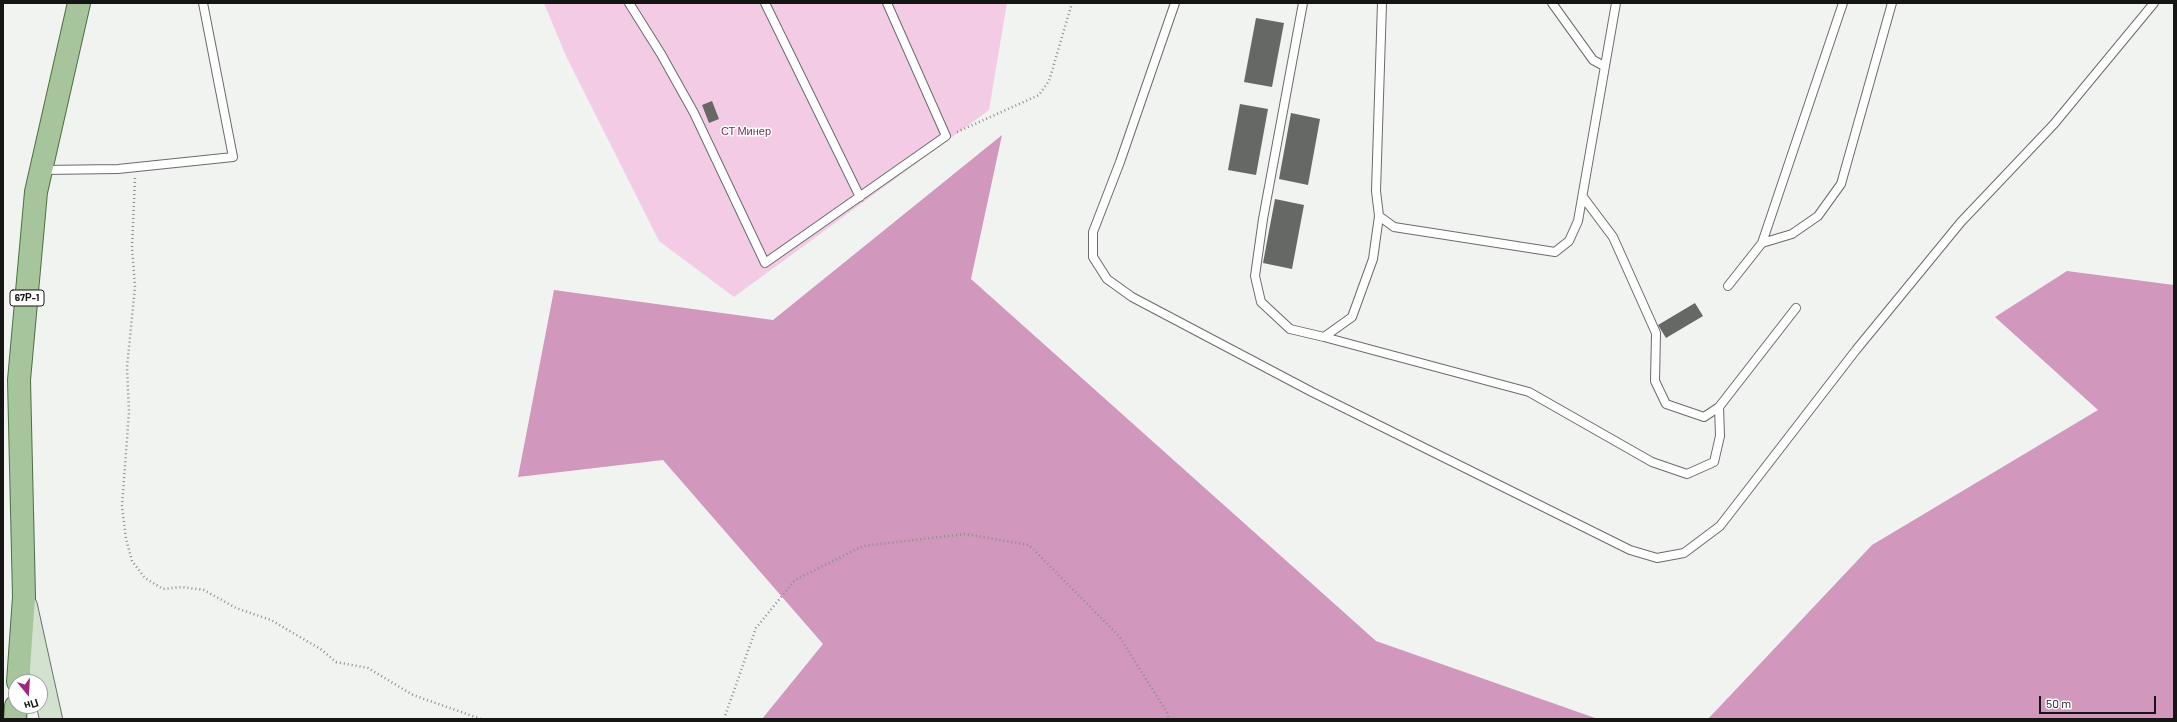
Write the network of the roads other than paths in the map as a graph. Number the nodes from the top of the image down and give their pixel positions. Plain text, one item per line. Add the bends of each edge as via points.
1 (79, 3) edge
2 (203, 3) edge
3 (629, 3) edge
4 (765, 3) edge
5 (887, 3) edge
6 (1175, 3) edge
7 (1303, 3) edge
8 (1382, 3) edge
9 (1552, 3) edge
10 (1616, 3) edge
11 (1843, 3) edge
12 (1892, 3) edge
13 (2154, 3) edge
14 (1604, 66) junction
15 (41, 170) junction
16 (860, 197) junction
17 (1583, 197) junction
18 (1379, 216) junction
19 (1762, 243) junction
20 (1728, 286) dead end
21 (1796, 308) dead end
22 (1324, 336) junction
23 (1719, 407) junction
24 (24, 597) junction
25 (19, 674) edge
26 (51, 719) edge

1 - 15 main road, 67Р-1
2 - 15 lane via 233,157 136,168
3 - 16 lane via 694,113 765,263
4 - 16 lane
5 - 16 lane via 946,136
6 - 13 lane via 1093,232 1093,257 1107,279 1132,297 1312,392 1630,550 1657,558 1684,553 1720,526 1856,350 1960,222 2054,124
7 - 22 lane via 1255,276 1262,302 1290,329
8 - 18 lane via 1376,191
9 - 14 lane via 1594,60
10 - 14 lane
11 - 19 lane
12 - 19 lane via 1841,184 1818,216 1792,234
14 - 17 lane
15 - 24 main road, 67Р-1 via 36,192 19,380
17 - 18 lane via 1578,221 1569,241 1555,252 1394,227
17 - 23 lane via 1613,237 1656,333 1656,381 1666,404 1704,416
18 - 22 lane via 1372,259 1352,317
19 - 20 lane
21 - 23 lane
22 - 23 lane via 1529,392 1652,462 1687,474 1714,462 1720,436
24 - 25 main road, 67Р-1
24 - 26 street

